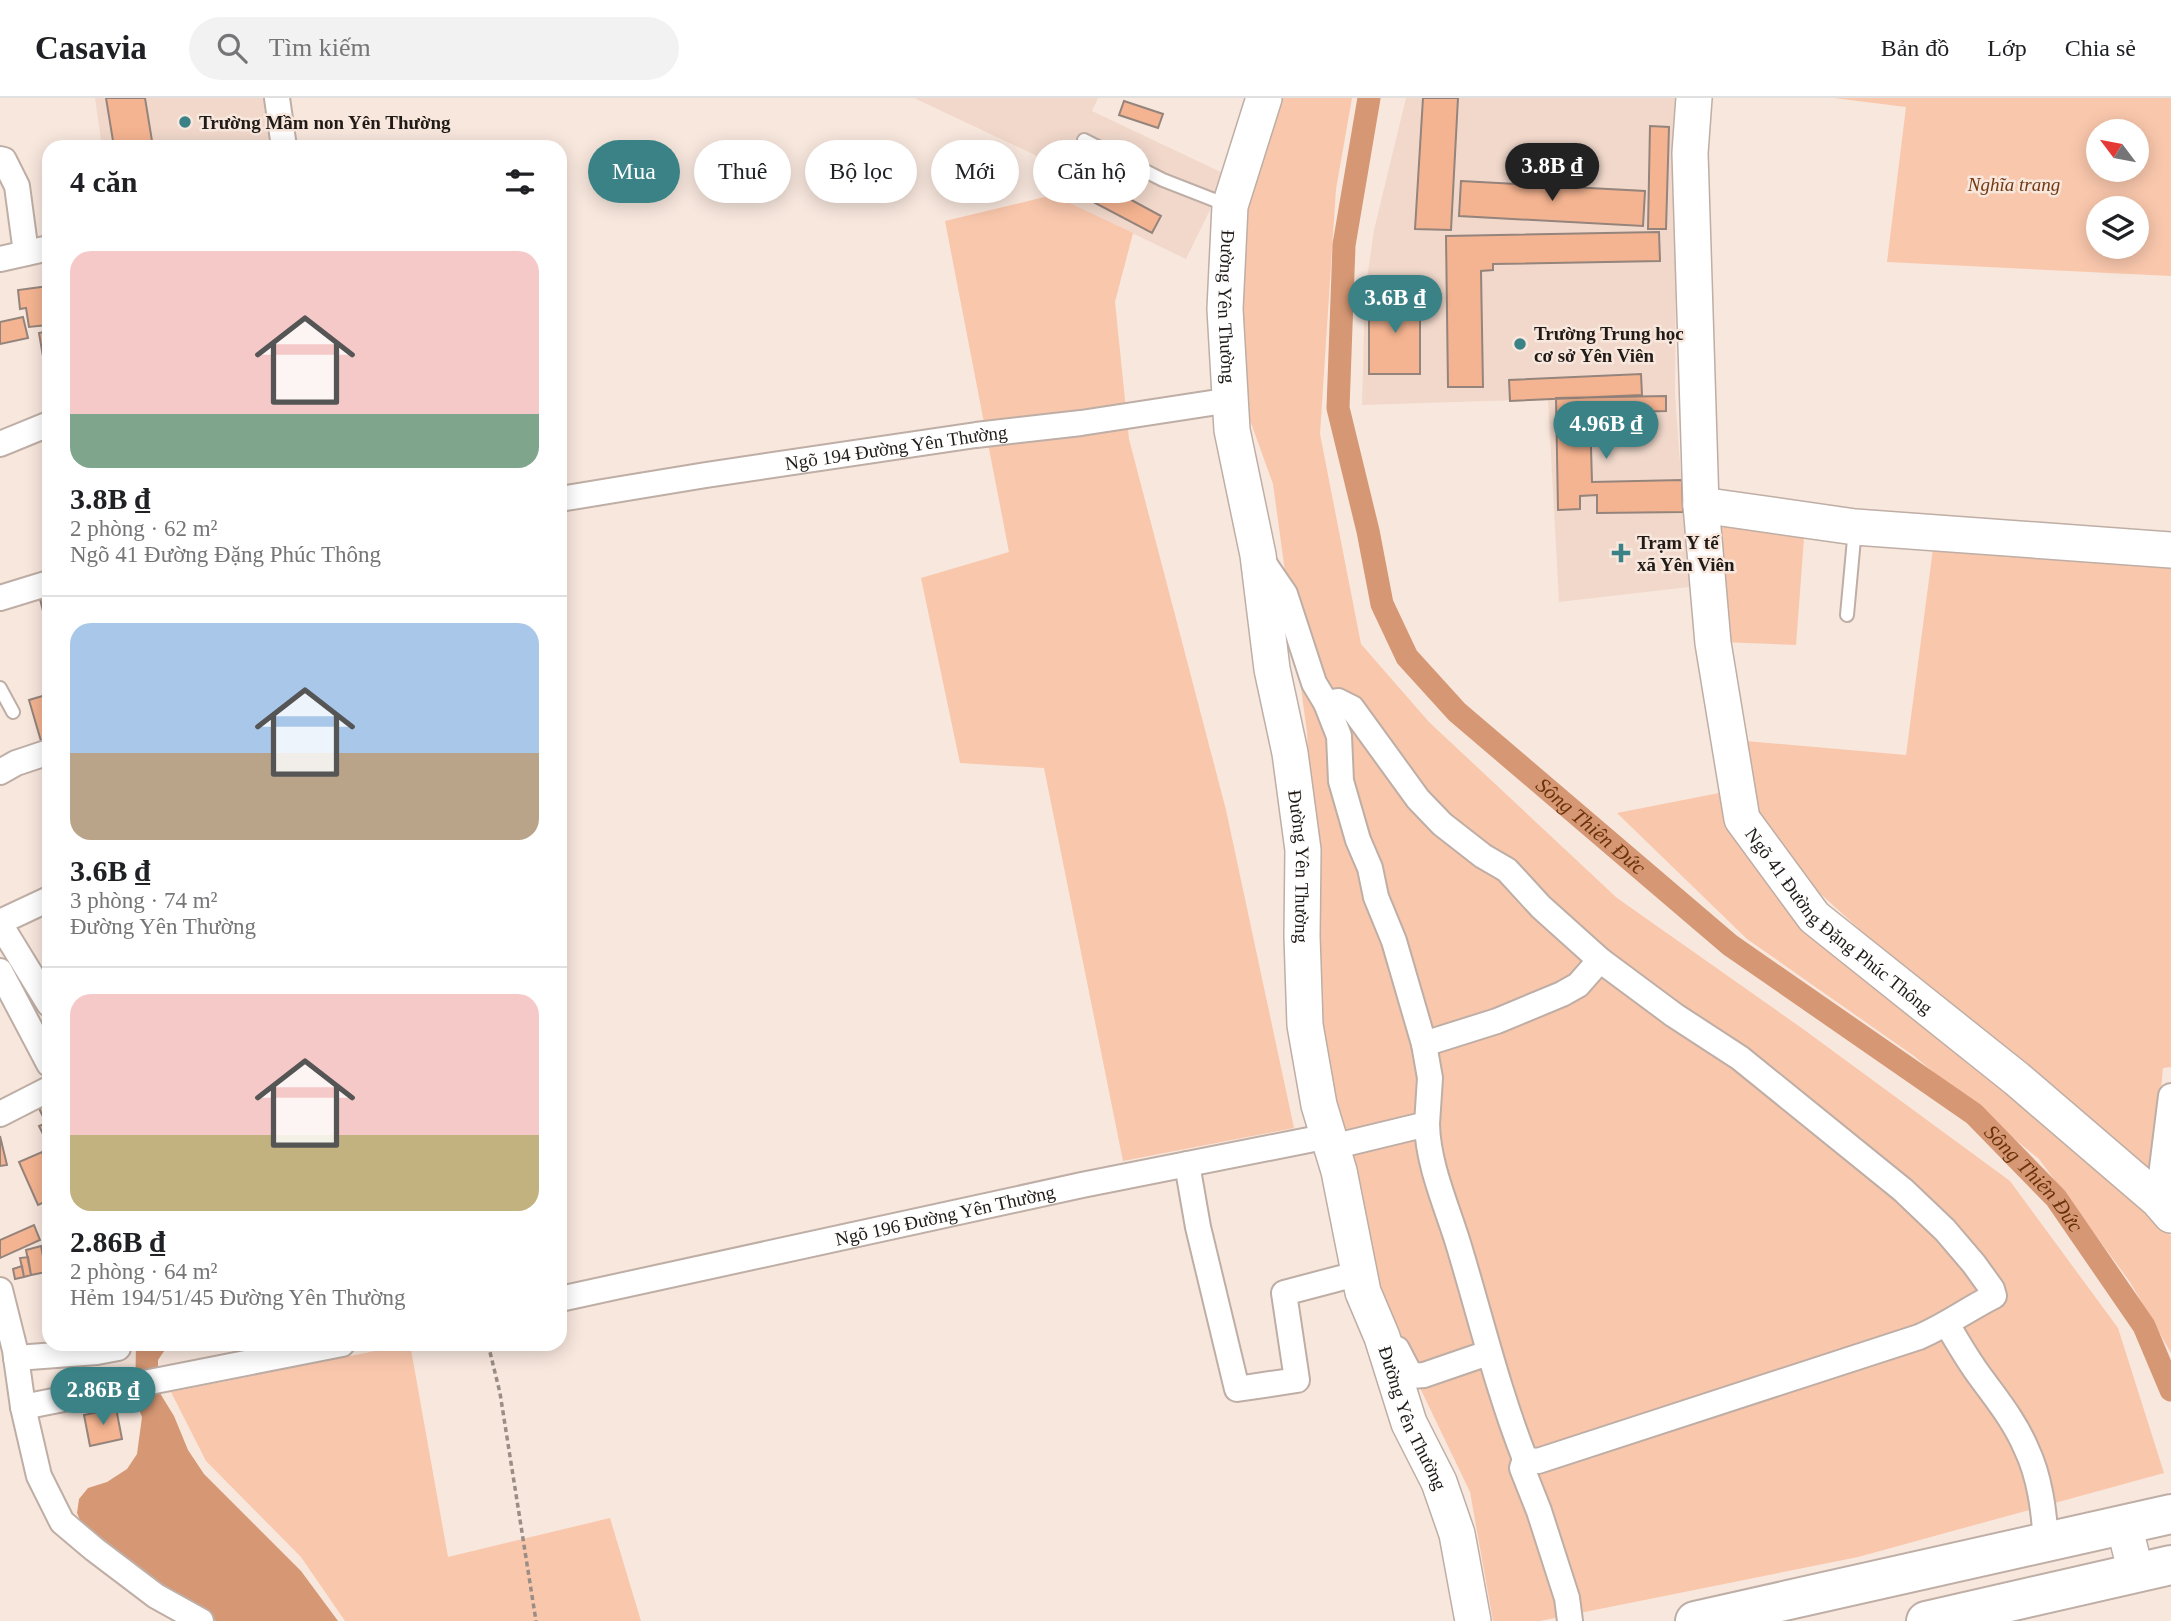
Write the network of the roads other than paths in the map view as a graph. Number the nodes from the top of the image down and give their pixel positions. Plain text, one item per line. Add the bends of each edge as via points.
1 (277, 98) edge
2 (1264, 98) edge
3 (1694, 98) edge
4 (284, 140) edge
5 (0, 159) edge
6 (1150, 173) edge
7 (1230, 206) junction
8 (38, 251) edge
9 (0, 260) edge
10 (1231, 400) junction
11 (42, 427) edge
12 (0, 444) edge
13 (567, 498) edge
14 (1700, 505) junction
15 (1855, 527) junction
16 (2171, 550) edge
17 (1258, 555) junction
18 (42, 585) edge
19 (0, 598) edge
20 (1847, 615) dead end
21 (0, 688) edge
22 (1326, 703) junction
23 (12, 712) dead end
24 (42, 754) edge
25 (0, 772) edge
26 (42, 902) edge
27 (0, 923) edge
28 (8, 960) edge
29 (1600, 960) junction
30 (42, 996) edge
31 (1424, 1044) junction
32 (42, 1046) edge
33 (42, 1092) edge
34 (2171, 1096) edge
35 (0, 1114) edge
36 (1427, 1124) junction
37 (1330, 1141) junction
38 (1187, 1164) junction
39 (2165, 1208) edge
40 (1360, 1273) junction
41 (0, 1290) edge
42 (567, 1297) edge
43 (1374, 1319) junction
44 (1947, 1324) junction
45 (102, 1351) edge
46 (306, 1351) edge
47 (1488, 1353) junction
48 (16, 1358) junction
49 (15, 1398) edge
50 (1525, 1459) junction
51 (2171, 1514) edge
52 (2124, 1525) junction
53 (2046, 1543) junction
54 (2153, 1569) edge
55 (201, 1621) edge
56 (1473, 1621) edge
57 (1570, 1621) edge
58 (1695, 1621) edge
59 (1926, 1621) edge

1 - 4 street
2 - 7 street, Đường Yên Thường
3 - 14 street, Ngõ 41 Đường Đặng Phúc Thông via 1690,153
5 - 8 street via 17,186
6 - 7 lane
7 - 10 street, Đường Yên Thường via 1225,309
8 - 9 street
10 - 13 street, Ngõ 194 Đường Yên Thường
10 - 17 street, Đường Yên Thường via 1232,430
11 - 12 street
14 - 15 street
14 - 39 street, Ngõ 41 Đường Đặng Phúc Thông via 1713,643 1742,819 1814,917 2017,1079
15 - 16 street
15 - 20 lane
17 - 22 street via 1284,594 1314,683
17 - 37 street, Đường Yên Thường via 1303,850 1305,1026
18 - 19 street
21 - 23 lane
22 - 29 street via 1338,701 1352,708 1418,799 1442,824 1507,870
22 - 31 street via 1339,736 1342,781 1358,839
24 - 25 street
26 - 27 street
27 - 28 street
28 - 30 street
28 - 32 street
29 - 31 street via 1578,985 1562,994
29 - 44 street via 1787,1094 1903,1189 1945,1230 1994,1296
31 - 36 street via 1430,1078
33 - 35 street
34 - 39 street
36 - 37 street, Ngõ 196 Đường Yên Thường
36 - 47 street via 1427,1146
37 - 38 street, Ngõ 196 Đường Yên Thường
37 - 40 street, Đường Yên Thường
38 - 40 street via 1237,1389 1297,1380 1284,1293
38 - 42 street, Ngõ 196 Đường Yên Thường
40 - 43 street, Đường Yên Thường
41 - 48 street
43 - 47 street via 1384,1325 1411,1376
43 - 56 street, Đường Yên Thường via 1409,1423 1457,1534
44 - 50 street via 1758,1391 1538,1461
44 - 53 street via 2026,1447 2044,1513
45 - 48 street
46 - 49 street via 126,1387
47 - 50 street
48 - 49 street
49 - 55 street via 39,1476 62,1522 156,1596
50 - 57 street via 1522,1468 1563,1586
51 - 52 main road
52 - 53 main road
52 - 54 street
53 - 58 main road
54 - 59 main road

